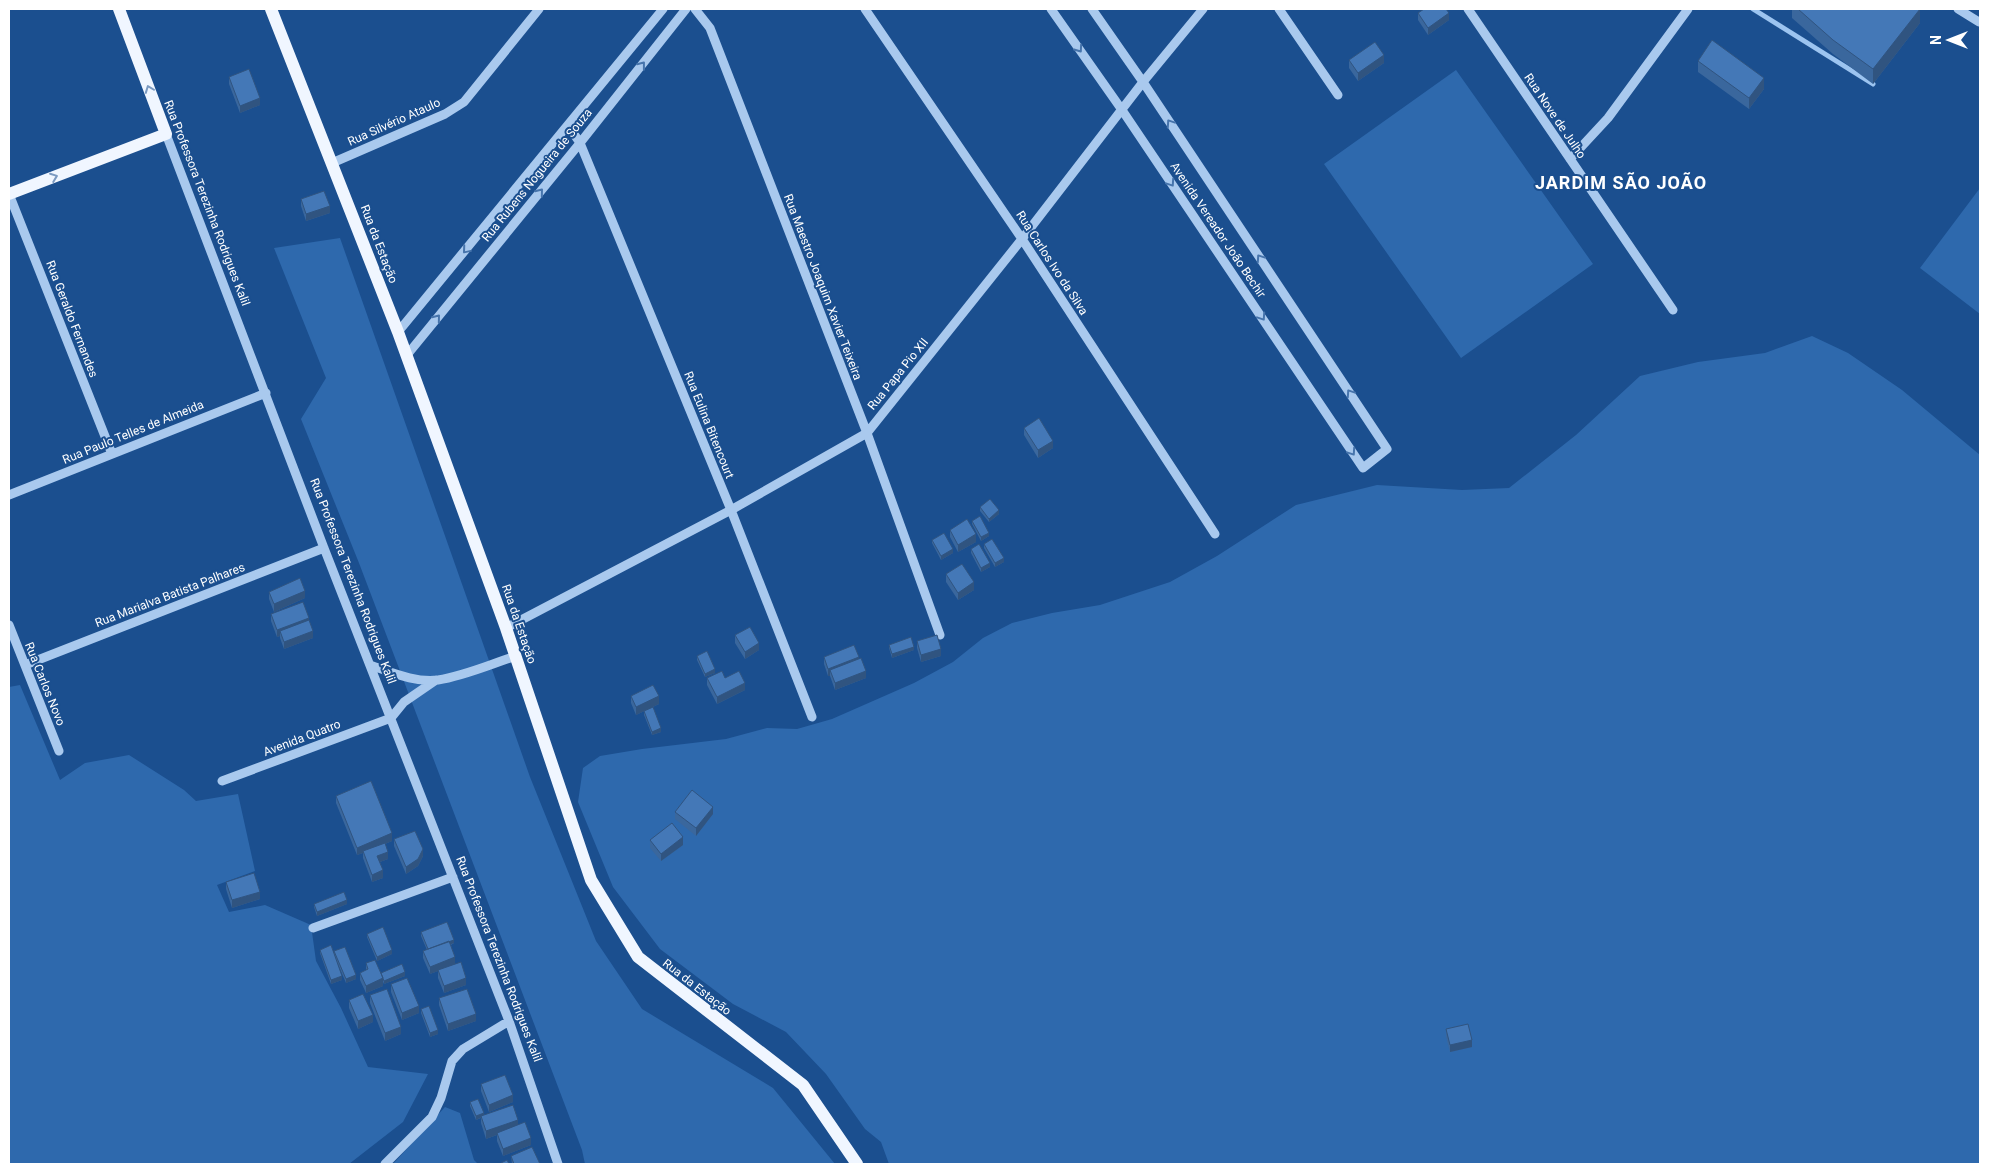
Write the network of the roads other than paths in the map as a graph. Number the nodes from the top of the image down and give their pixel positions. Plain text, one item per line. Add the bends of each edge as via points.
1 (119, 9) edge
2 (539, 9) edge
3 (663, 9) edge
4 (686, 9) edge
5 (695, 9) edge
6 (865, 9) edge
7 (1051, 9) edge
8 (1092, 9) edge
9 (1203, 9) edge
10 (1279, 9) edge
11 (1468, 9) edge
12 (1688, 9) edge
13 (1958, 9) edge
14 (271, 10) edge
15 (1979, 22) edge
16 (1143, 82) junction
17 (1338, 95) dead end
18 (1122, 110) junction
19 (568, 126) junction
20 (166, 134) junction
21 (580, 143) junction
22 (1570, 159) junction
23 (332, 163) junction
24 (9, 194) edge
25 (1022, 240) junction
26 (1673, 310) dead end
27 (398, 332) junction
28 (407, 356) junction
29 (266, 393) junction
30 (867, 433) junction
31 (112, 454) junction
32 (9, 495) edge
33 (730, 510) junction
34 (1215, 534) dead end
35 (324, 548) junction
36 (9, 626) edge
37 (506, 628) junction
38 (940, 635) dead end
39 (516, 656) junction
40 (24, 665) junction
41 (370, 665) junction
42 (436, 680) junction
43 (812, 716) dead end
44 (391, 718) junction
45 (59, 751) dead end
46 (222, 781) dead end
47 (454, 877) junction
48 (314, 928) dead end
49 (509, 1021) junction
50 (385, 1164) edge
51 (558, 1164) edge
52 (857, 1164) edge

20 -> 1 main road, Rua Professora Terezinha Rodrigues Kalil
2 - 23 street, Rua Silvério Ataulo via 464,102 445,114
3 - 19 street, Rua Rubens Nogueira de Souza
21 -> 4 street, Rua Rubens Nogueira de Souza
5 - 30 street, Rua Maestro Joaquim Xavier Teixeira via 710,28
6 - 25 street, Rua Carlos Ivo da Silva
7 -> 18 street, Avenida Vereador João Bechir
8 - 16 street, Avenida Vereador João Bechir
9 - 16 street, Rua Papa Pio XII
10 - 17 street
11 - 22 street, Rua Nove de Julho
12 - 22 street via 1608,118
13 - 15 street
14 - 23 main road, Rua da Estação
16 - 18 street, Rua Papa Pio XII
18 -> 16 street, Avenida Vereador João Bechir via 1363,468 1387,448
18 - 25 street, Rua Papa Pio XII
19 - 21 street, Rua Eulina Bitencourt
19 -> 27 street, Rua Rubens Nogueira de Souza
24 -> 20 main road
20 - 29 street, Rua Professora Terezinha Rodrigues Kalil
28 -> 21 street, Rua Rubens Nogueira de Souza
21 - 33 street, Rua Eulina Bitencourt
22 - 26 street, Rua Nove de Julho
23 - 27 main road, Rua da Estação
24 - 31 street, Rua Geraldo Fernandes
25 - 30 street, Rua Papa Pio XII
25 - 34 street, Rua Carlos Ivo da Silva
27 - 28 main road, Rua da Estação
28 - 37 main road, Rua da Estação
29 - 31 street, Rua Paulo Telles de Almeida
29 - 35 street, Rua Professora Terezinha Rodrigues Kalil
30 - 33 street, Rua Papa Pio XII
30 - 38 street, Rua Maestro Joaquim Xavier Teixeira
31 - 32 street, Rua Paulo Telles de Almeida
33 - 37 street, Rua Papa Pio XII
33 - 43 street, Rua Eulina Bitencourt
35 - 40 street, Rua Marialva Batista Palhares
35 - 41 street, Rua Professora Terezinha Rodrigues Kalil
36 - 40 street, Rua Carlos Novo
37 - 39 main road, Rua da Estação
39 - 42 street
39 - 52 main road, Rua da Estação via 591,880 638,957 803,1085
40 - 45 street, Rua Carlos Novo
41 - 42 street via 402,676
41 - 44 street, Rua Professora Terezinha Rodrigues Kalil
42 - 44 street via 404,702
44 - 46 street, Avenida Quatro
44 - 47 street, Rua Professora Terezinha Rodrigues Kalil
47 - 48 street
47 - 49 street, Rua Professora Terezinha Rodrigues Kalil
49 - 50 street via 463,1049 452,1061 432,1117
49 - 51 street, Rua Professora Terezinha Rodrigues Kalil

